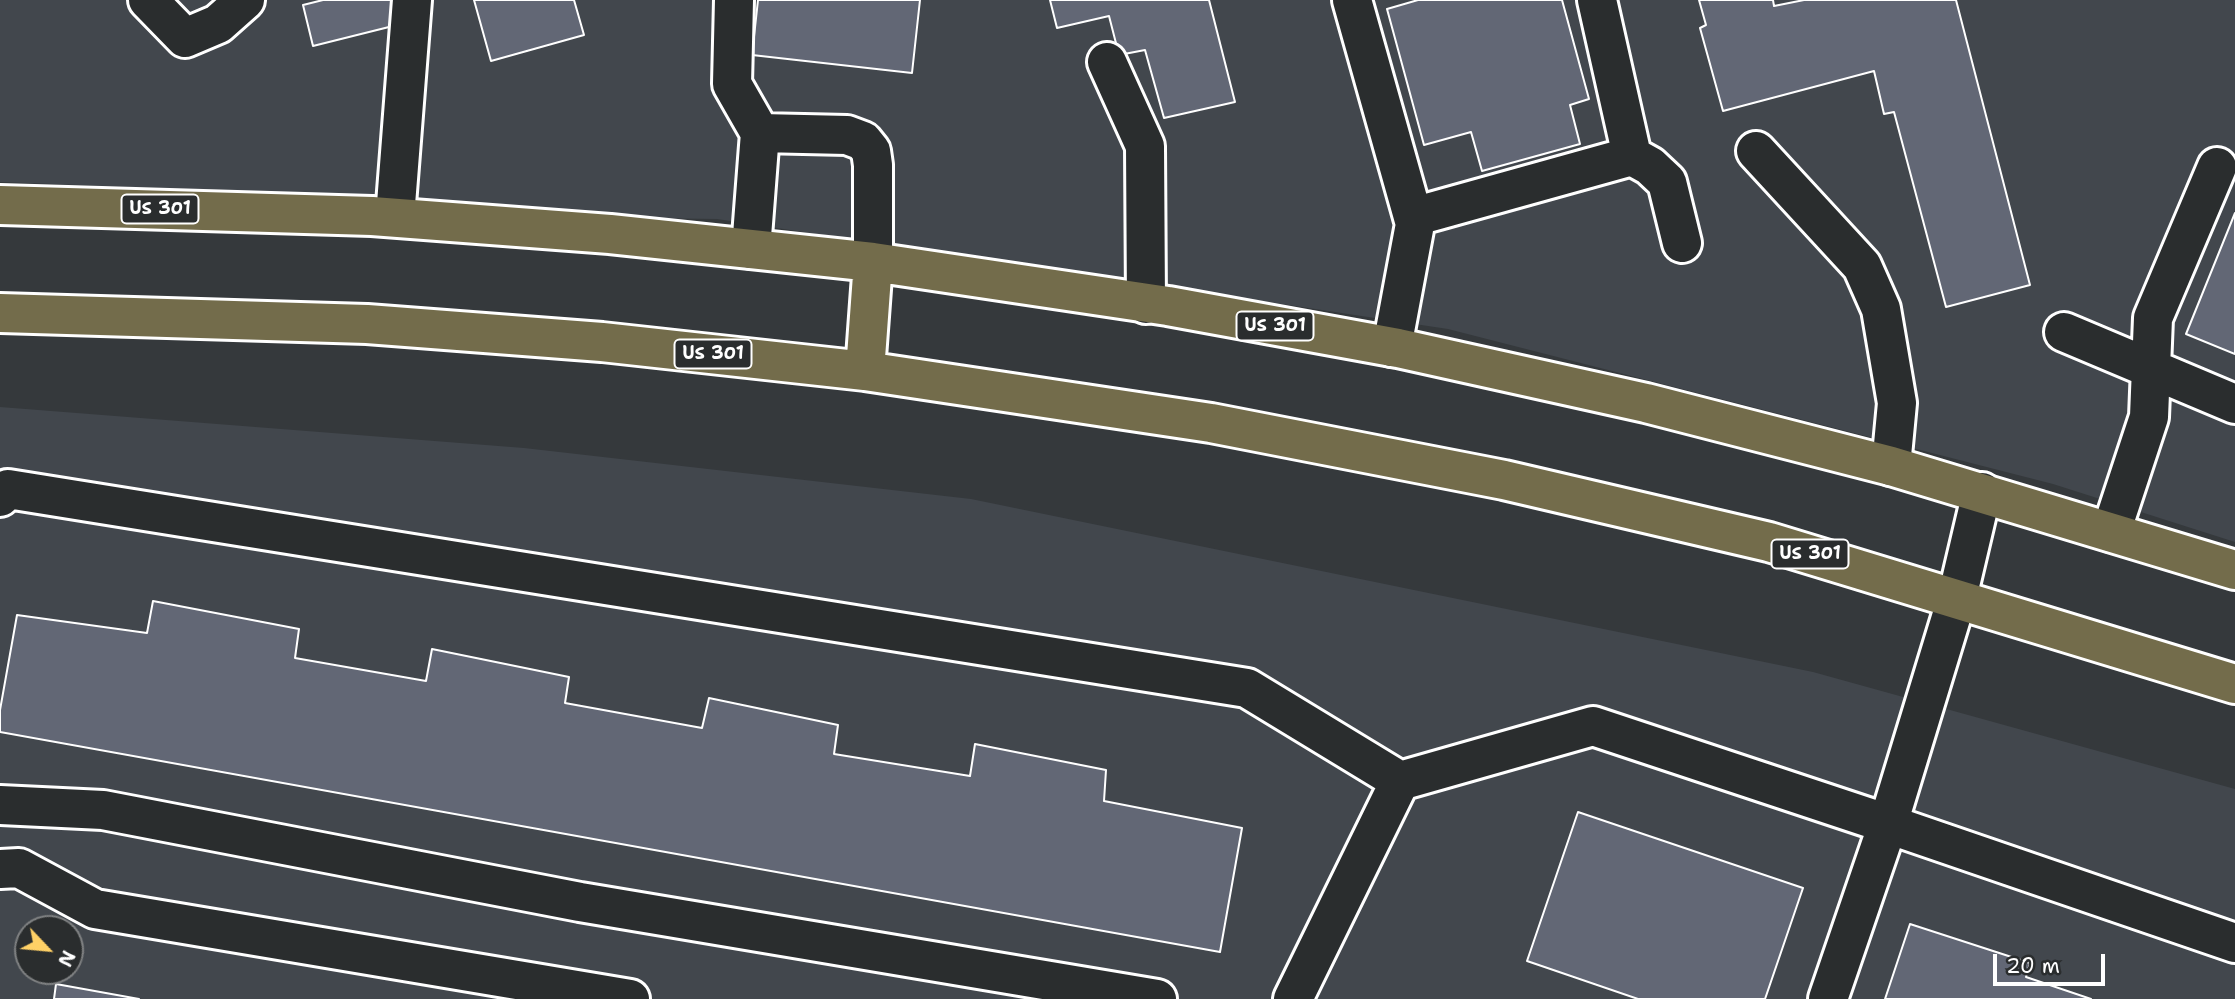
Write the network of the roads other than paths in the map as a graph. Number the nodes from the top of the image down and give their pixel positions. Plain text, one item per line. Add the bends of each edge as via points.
1 (148, 0) edge
2 (245, 0) edge
3 (412, 0) edge
4 (734, 0) edge
5 (1352, 0) edge
6 (1597, 0) edge
7 (1107, 62) dead end
8 (760, 133) junction
9 (1756, 151) dead end
10 (1632, 156) junction
11 (2217, 167) dead end
12 (0, 205) edge
13 (395, 217) junction
14 (1413, 217) junction
15 (1682, 243) dead end
16 (751, 249) junction
17 (873, 262) junction
18 (1146, 303) junction
19 (0, 313) edge
20 (2064, 332) dead end
21 (1392, 346) junction
22 (2151, 368) junction
23 (865, 371) junction
24 (2235, 404) edge
25 (1891, 466) junction
26 (1982, 492) junction
27 (0, 497) edge
28 (2111, 532) junction
29 (2235, 570) edge
30 (1957, 598) junction
31 (2235, 684) edge
32 (1400, 781) junction
33 (0, 805) edge
34 (1888, 824) junction
35 (0, 869) edge
36 (2235, 943) edge
37 (630, 999) edge
38 (1157, 999) edge
39 (1293, 999) edge
40 (1828, 999) edge

1 - 2 street via 185,38 218,24
3 - 13 street
4 - 8 street via 732,84
5 - 14 street
6 - 10 street
7 - 18 street via 1145,146
8 - 16 street
8 - 17 street via 847,135 863,141 873,165
9 - 25 street via 1862,266 1881,309 1897,403
10 - 14 street
10 - 15 street via 1667,182
11 - 22 street via 2153,318
12 - 13 main road, US 301
13 - 16 main road, US 301
14 - 21 street
16 - 17 main road, US 301
17 - 18 main road, US 301
17 - 23 main road
18 - 21 main road, US 301
19 - 23 main road, US 301 via 368,324 602,342
20 - 22 street
21 - 25 main road, US 301 via 1646,403
22 - 24 street
22 - 28 street via 2148,417
23 - 30 main road, US 301 via 1211,423 1504,480 1769,542
25 - 26 main road, US 301
26 - 28 main road, US 301
26 - 30 street
27 - 32 street via 8,489 1247,688
28 - 29 main road, US 301
30 - 31 main road, US 301
30 - 34 street
32 - 34 street via 1593,726
32 - 39 street
33 - 38 street via 103,810 579,902
34 - 36 street
34 - 40 street
35 - 37 street via 19,868 95,909

